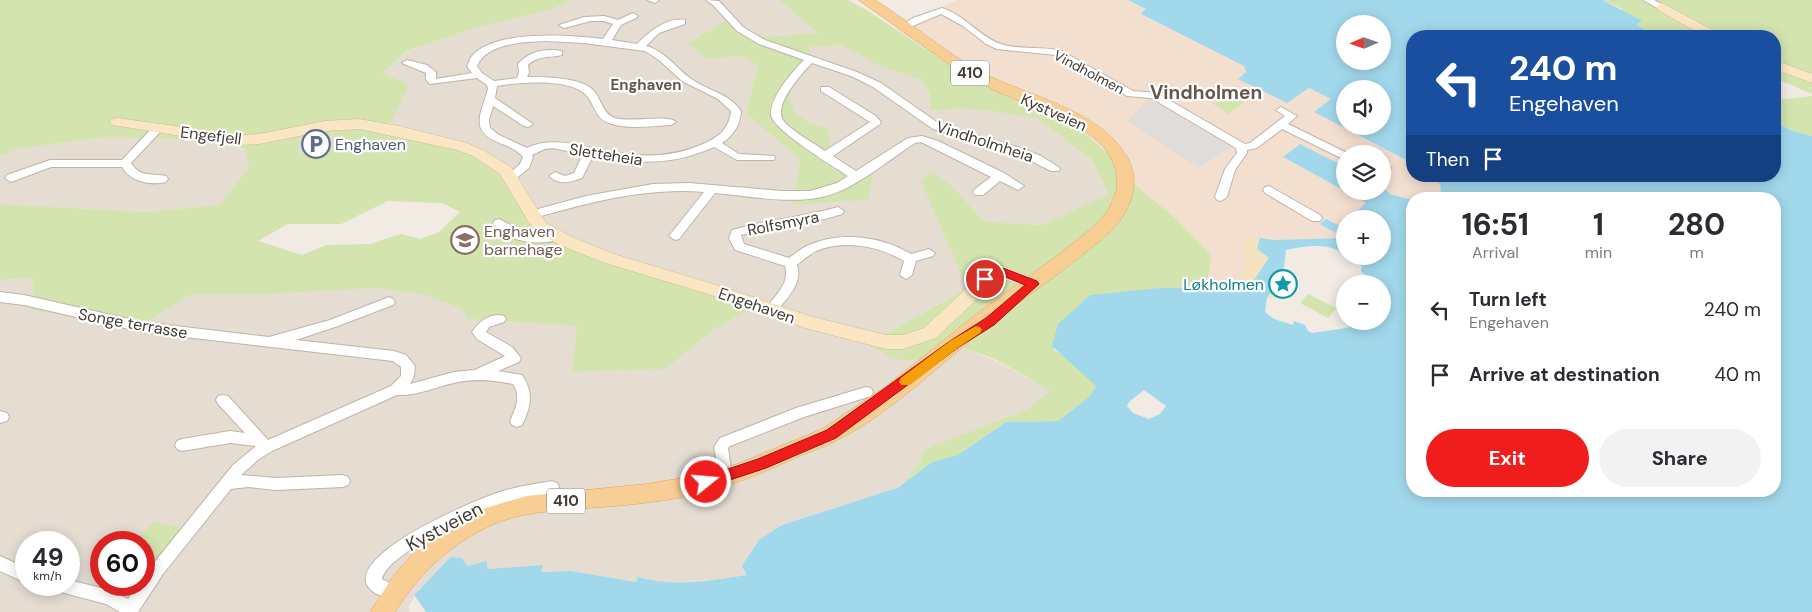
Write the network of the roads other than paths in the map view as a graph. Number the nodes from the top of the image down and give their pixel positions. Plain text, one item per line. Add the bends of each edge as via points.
1 (710, 0) edge
2 (866, 0) edge
3 (1647, 0) edge
4 (1662, 7) joint
5 (633, 16) dead end
6 (682, 22) dead end
7 (618, 23) junction
8 (564, 25) dead end
9 (905, 26) junction
10 (1702, 30) edge
11 (606, 42) junction
12 (639, 47) junction
13 (559, 52) dead end
14 (810, 59) junction
15 (407, 63) dead end
16 (1781, 66) edge
17 (479, 75) junction
18 (1812, 79) edge
19 (521, 80) junction
20 (492, 84) junction
21 (825, 89) dead end
22 (490, 99) junction
23 (1281, 110) dead end
24 (117, 122) dead end
25 (671, 122) dead end
26 (528, 124) dead end
27 (1282, 125) junction
28 (157, 129) junction
29 (714, 143) junction
30 (1242, 148) junction
31 (589, 152) junction
32 (1336, 152) edge
33 (526, 153) junction
34 (826, 155) junction
35 (770, 158) dead end
36 (125, 163) junction
37 (496, 164) joint
38 (1055, 168) dead end
39 (555, 176) dead end
40 (855, 176) junction
41 (1000, 176) junction
42 (11, 178) dead end
43 (510, 179) junction
44 (162, 180) dead end
45 (1018, 186) dead end
46 (712, 189) junction
47 (1268, 190) dead end
48 (979, 192) dead end
49 (1221, 197) dead end
50 (838, 211) dead end
51 (530, 215) junction
52 (1316, 218) dead end
53 (499, 223) dead end
54 (556, 236) junction
55 (675, 236) dead end
56 (929, 254) dead end
57 (910, 259) junction
58 (790, 263) junction
59 (906, 275) dead end
60 (1033, 284) junction
61 (0, 297) edge
62 (389, 302) dead end
63 (772, 309) junction
64 (500, 319) dead end
65 (267, 342) junction
66 (478, 374) junction
67 (396, 390) junction
68 (869, 399) junction
69 (223, 400) dead end
70 (517, 421) dead end
71 (264, 444) junction
72 (182, 445) dead end
73 (724, 477) junction
74 (343, 481) dead end
75 (227, 483) junction
76 (552, 487) dead end
77 (0, 563) edge
78 (15, 570) edge
79 (80, 590) edge
80 (393, 593) junction
81 (130, 611) edge
82 (382, 612) edge

1 - 14 street, Vindholmheia via 751,36
2 - 9 main road, Kystveien / 410
3 - 4 street
4 - 10 street
5 - 7 street
6 - 12 street via 656,31
7 - 8 street via 591,18
7 - 11 street
9 - 30 street, Vindholmen via 942,11 1000,47 1051,51 1131,94 1153,95
9 - 60 main road, Kystveien / 410 via 975,76 1086,124 1108,142 1120,158 1126,188 1118,211 1090,240
11 - 12 street, Sletteheia
11 - 17 street, Sletteheia via 551,37 504,45 476,57 472,66
12 - 29 street, Sletteheia via 656,54 686,80 733,107 736,120 732,129
13 - 19 street via 532,56 523,64
14 - 34 street via 790,83 775,115 785,128
14 - 38 street, Vindholmheia via 877,85 937,127 1017,150
15 - 17 street via 427,68 434,82
16 - 18 street
17 - 20 street
19 - 20 street, Sletteheia
19 - 25 street, Sletteheia via 583,88 591,94 602,114 611,120
20 - 22 street
21 - 34 street via 876,122
22 - 26 street
22 - 33 street via 485,129
23 - 27 street via 1292,116
24 - 28 street, Engefjell
27 - 30 street via 1253,146
27 - 32 street
28 - 36 street, Engefjell
28 - 37 street, Engefjell via 239,140 325,126 359,124 462,146
29 - 31 street, Sletteheia via 689,155 653,161
29 - 35 street via 737,157
30 - 49 street via 1241,155 1230,169
31 - 33 street, Sletteheia via 548,145
31 - 39 street via 578,175 566,180
33 - 43 street via 527,162
34 - 40 street
36 - 42 street via 50,164
36 - 44 street via 137,178
37 - 43 street, Engehaven via 506,171
40 - 41 street, Vindholmheia via 906,143 922,140
40 - 46 street, Vindholmheia via 832,189 810,195
41 - 45 street, Vindholmheia
41 - 48 street
43 - 51 street, Engehaven
46 - 51 street, Vindholmheia via 653,188 586,200
46 - 55 street
47 - 52 street
50 - 58 street, Rolfsmyra via 736,233 739,247
51 - 54 street, Engehaven via 540,227
53 - 54 street via 516,235 540,239
54 - 63 street, Engehaven via 608,258
56 - 57 street
57 - 58 street, Rolfsmyra via 886,248 854,241 811,249
57 - 59 street
58 - 63 street via 792,276 788,292
60 - 63 street, Engehaven via 1003,272 991,275 937,328 903,342 870,339
60 - 68 main road, Kystveien / 410 via 990,322
61 - 65 street, Songe terrasse via 142,327
62 - 65 street, Songe terrasse via 334,323
64 - 66 street via 485,324 478,332 510,352 514,358
65 - 67 street, Songe terrasse via 400,358 409,371
66 - 67 street
66 - 70 street via 517,379 525,397
67 - 71 street
68 - 73 main road, Kystveien / 410 via 832,434
68 - 73 street, Kystveien via 801,412 725,442 721,447
69 - 71 street
71 - 72 street via 230,437
71 - 75 street
73 - 80 main road, Kystveien / 410 via 665,491 536,503 500,512 466,526 441,542 414,567
74 - 75 street
75 - 81 street via 158,568
76 - 80 street, Kystveien via 483,504 396,552 382,563 374,582
77 - 78 street
79 - 81 street via 124,603
80 - 82 main road, Kystveien / 410

